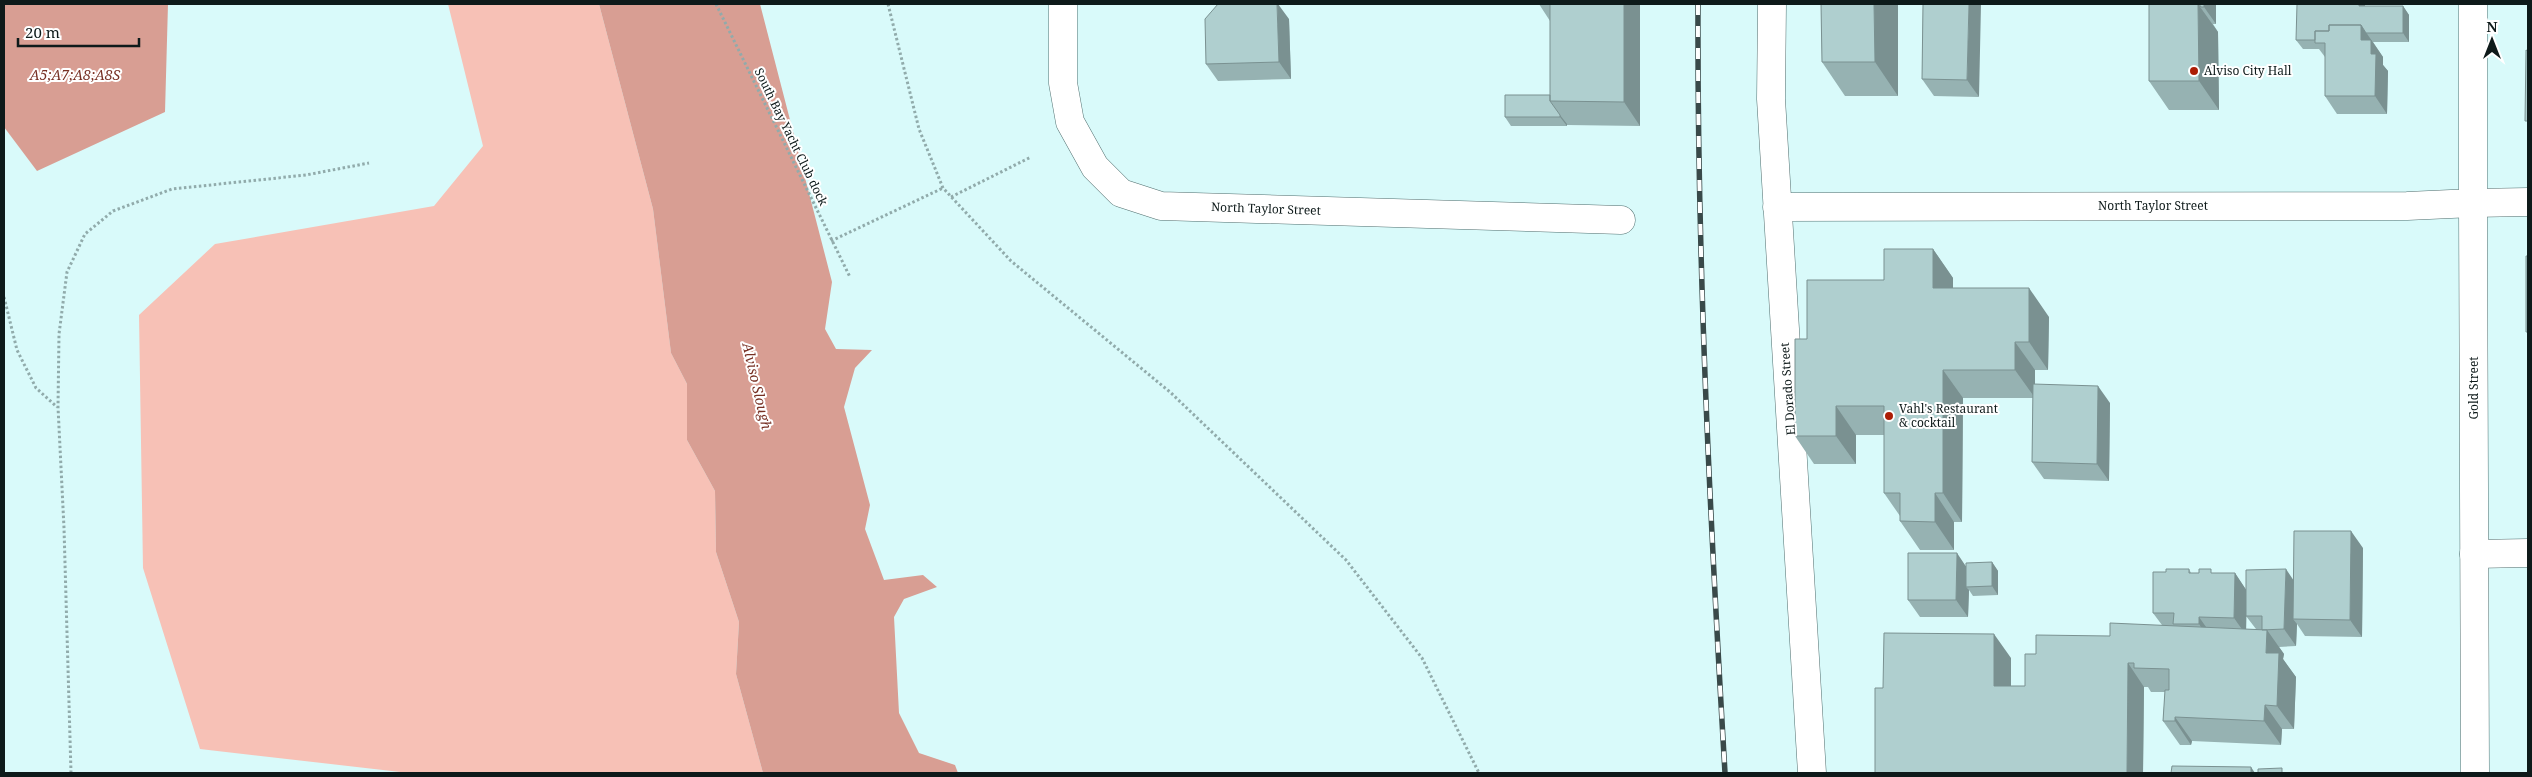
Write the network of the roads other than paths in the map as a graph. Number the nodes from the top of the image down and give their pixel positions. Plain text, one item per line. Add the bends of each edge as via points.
1 (1063, 4) edge
2 (1772, 4) edge
3 (2473, 4) edge
4 (2528, 202) edge
5 (2473, 203) junction
6 (1777, 207) junction
7 (1621, 220) dead end
8 (2528, 553) edge
9 (2474, 554) junction
10 (1812, 773) edge
11 (2475, 773) edge

1 - 7 street, North Taylor Street via 1063,83 1070,122 1095,167 1121,193 1161,206
2 - 6 street, El Dorado Street via 1771,99
3 - 5 street, Gold Street
4 - 5 street, North Taylor Street
5 - 6 street, North Taylor Street via 2407,206
5 - 9 street, Gold Street
6 - 10 street, El Dorado Street
8 - 9 street
9 - 11 street, Gold Street

